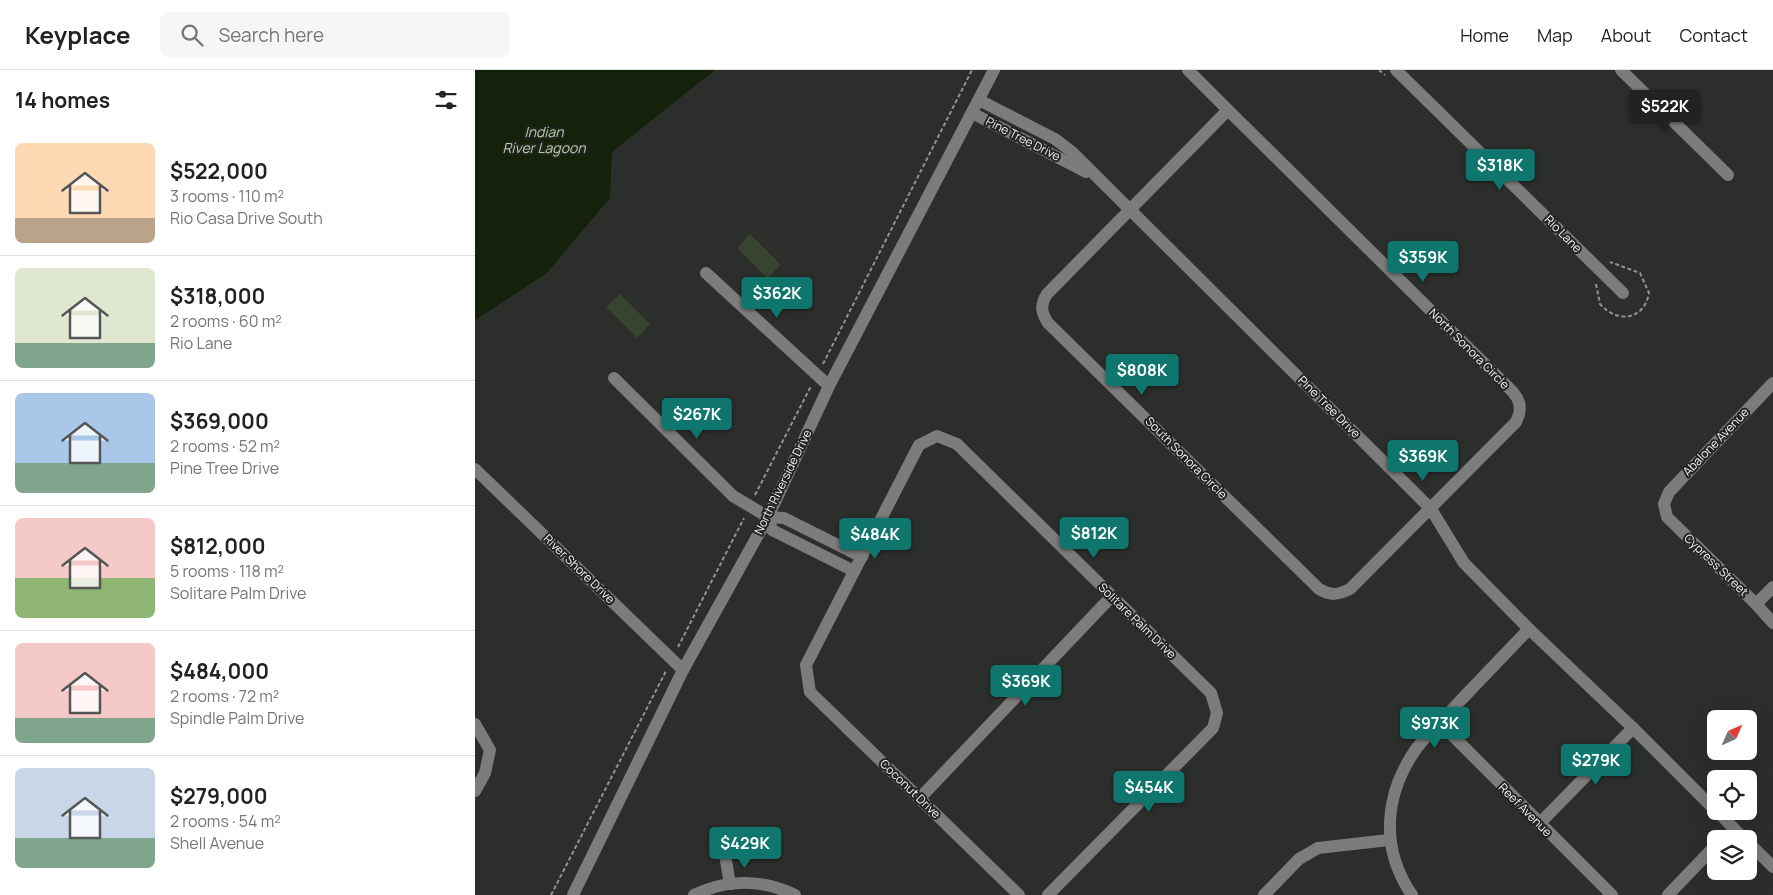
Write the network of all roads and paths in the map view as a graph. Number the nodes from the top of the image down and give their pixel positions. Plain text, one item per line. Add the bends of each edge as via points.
1 (972, 70) edge
2 (994, 70) edge
3 (1188, 70) edge
4 (1396, 70) edge
5 (1621, 70) edge
6 (979, 100) junction
7 (1228, 110) junction
8 (971, 113) junction
9 (1728, 175) dead end
10 (1101, 181) junction
11 (1129, 209) junction
12 (706, 273) dead end
13 (1623, 293) dead end
14 (817, 375) junction
15 (614, 378) dead end
16 (1773, 383) edge
17 (829, 386) junction
18 (475, 469) edge
19 (1664, 504) joint
20 (750, 506) junction
21 (1431, 509) junction
22 (768, 517) junction
23 (862, 557) junction
24 (855, 571) junction
25 (1773, 587) edge
26 (1112, 596) junction
27 (1757, 604) junction
28 (1773, 623) edge
29 (1529, 629) junction
30 (672, 660) junction
31 (683, 670) junction
32 (475, 724) edge
33 (1440, 724) junction
34 (1633, 728) junction
35 (475, 791) edge
36 (920, 798) junction
37 (1707, 801) edge
38 (1726, 820) edge
39 (1539, 824) junction
40 (1733, 827) junction
41 (1730, 830) edge
42 (1736, 830) edge
43 (722, 838) dead end
44 (1389, 840) junction
45 (1757, 851) edge
46 (1707, 854) edge
47 (1773, 868) edge
48 (730, 884) junction
49 (551, 895) edge
50 (573, 895) edge
51 (694, 895) edge
52 (795, 895) edge
53 (1019, 895) edge
54 (1048, 895) edge
55 (1264, 895) edge
56 (1412, 895) edge
57 (1612, 895) edge
58 (1668, 895) edge

1 - 14 path
2 - 6 street, North Riverside Drive
3 - 7 street, North Sonora Circle
4 - 13 street, Rio Lane
5 - 9 street
6 - 8 street, North Riverside Drive
6 - 10 street, Pine Tree Drive via 1055,139
7 - 11 street, South Sonora Circle
7 - 21 street, North Sonora Circle via 1517,396 1521,404 1516,422
8 - 10 street, Pine Tree Drive
8 - 17 street, North Riverside Drive
10 - 11 street, Pine Tree Drive
11 - 21 street, Pine Tree Drive
11 - 21 street, South Sonora Circle via 1042,301 1048,323 1327,594 1339,594 1350,589
12 - 14 street
14 - 17 street
14 - 20 path
15 - 20 street via 733,496
16 - 19 street, Abalone Avenue via 1669,492
17 - 22 street, North Riverside Drive
18 - 30 street, River Shore Drive
19 - 27 street, Cypress Street via 1667,517
20 - 22 street
20 - 30 path
21 - 29 street, Pine Tree Drive via 1464,563
22 - 23 street via 784,518
22 - 24 street via 772,530
22 - 31 street, North Riverside Drive
23 - 24 street
23 - 26 street, Solitare Palm Drive via 919,445 937,436 957,444
24 - 36 street, Coconut Drive via 806,665 806,681 810,692
25 - 27 street
26 - 36 street
26 - 54 street, Solitare Palm Drive via 1211,693 1217,713 1213,728
27 - 28 street, Cypress Street
29 - 33 street
29 - 34 street, Pine Tree Drive
30 - 31 street, River Shore Drive
30 - 49 path
31 - 50 street, North Riverside Drive
32 - 35 street via 490,750 485,773
33 - 39 street, Reef Avenue
33 - 44 street via 1417,747 1399,779 1390,816
34 - 37 street, Pine Tree Drive
34 - 39 street
36 - 53 street, Coconut Drive
38 - 40 street, Pine Tree Drive
39 - 57 street, Reef Avenue
40 - 41 street
40 - 42 street, Pine Tree Drive
43 - 48 street
44 - 55 street via 1318,848 1299,859
44 - 56 street
45 - 47 street
46 - 58 street
48 - 51 street via 711,887
48 - 52 street via 752,882

